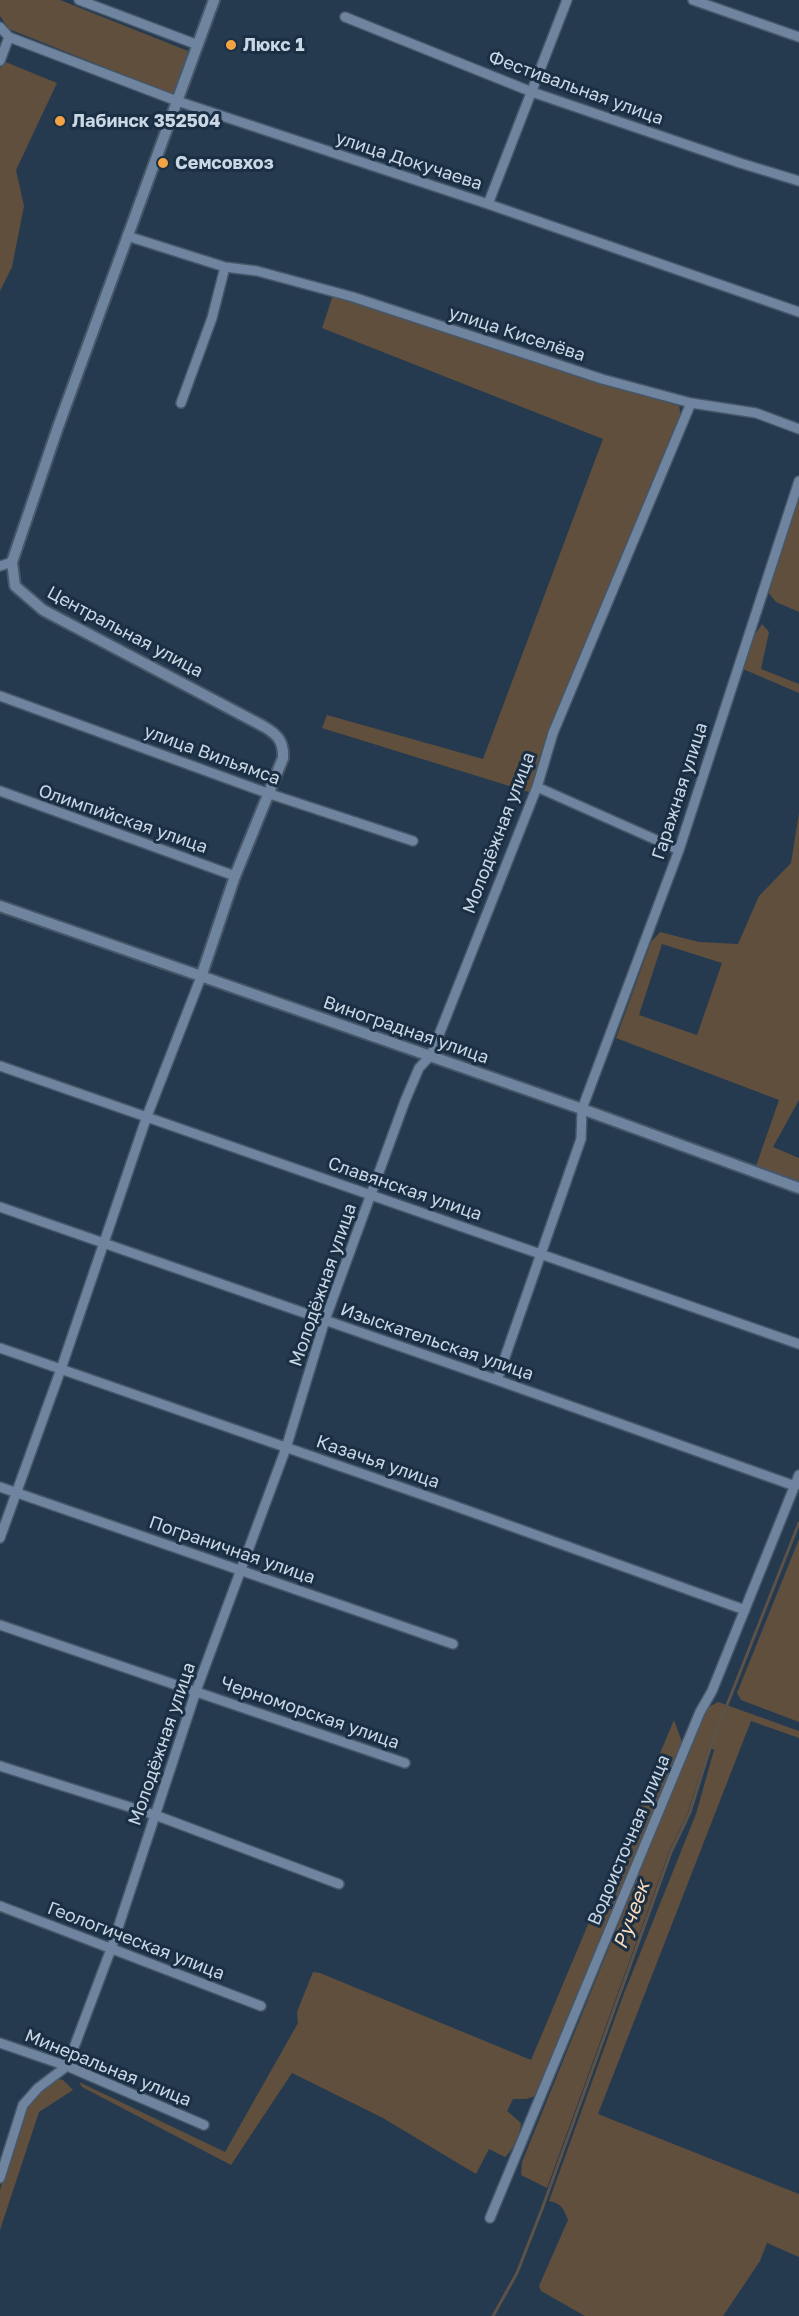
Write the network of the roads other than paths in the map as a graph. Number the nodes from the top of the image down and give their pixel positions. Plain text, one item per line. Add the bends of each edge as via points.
1 (79, 0) edge
2 (214, 0) edge
3 (567, 0) edge
4 (693, 0) edge
5 (345, 17) dead end
6 (0, 27) edge
7 (9, 37) junction
8 (799, 37) edge
9 (198, 45) junction
10 (0, 61) edge
11 (532, 92) junction
12 (177, 101) junction
13 (799, 181) edge
14 (488, 204) junction
15 (127, 236) junction
16 (225, 267) junction
17 (799, 312) edge
18 (691, 402) junction
19 (181, 403) dead end
20 (799, 429) edge
21 (799, 481) edge
22 (12, 562) junction
23 (0, 566) edge
24 (0, 696) edge
25 (537, 787) junction
26 (0, 791) edge
27 (267, 793) junction
28 (413, 841) dead end
29 (679, 850) junction
30 (235, 876) junction
31 (0, 906) edge
32 (201, 977) junction
33 (431, 1056) junction
34 (0, 1066) edge
35 (582, 1109) junction
36 (147, 1116) junction
37 (799, 1188) edge
38 (372, 1195) junction
39 (0, 1207) edge
40 (104, 1244) junction
41 (539, 1253) junction
42 (325, 1320) junction
43 (799, 1344) edge
44 (0, 1348) edge
45 (61, 1369) junction
46 (497, 1380) junction
47 (286, 1448) junction
48 (799, 1475) edge
49 (795, 1486) junction
50 (0, 1487) edge
51 (16, 1492) junction
52 (0, 1538) edge
53 (242, 1572) junction
54 (744, 1610) junction
55 (0, 1625) edge
56 (453, 1644) dead end
57 (196, 1691) junction
58 (405, 1763) dead end
59 (0, 1766) edge
60 (155, 1815) junction
61 (339, 1884) dead end
62 (0, 1906) edge
63 (111, 1949) junction
64 (261, 2006) dead end
65 (0, 2043) edge
66 (67, 2066) junction
67 (204, 2125) dead end
68 (0, 2178) edge
69 (490, 2218) dead end

1 - 9 street
2 - 9 street
3 - 11 street
4 - 8 street
5 - 11 street, Фестивальная улица
6 - 7 street
7 - 10 street
7 - 12 street, улица Докучаева
9 - 12 street
11 - 13 street, Фестивальная улица
11 - 14 street
12 - 14 street, улица Докучаева
12 - 15 street
14 - 17 street, улица Докучаева
15 - 16 street, улица Киселёва
15 - 22 street
16 - 18 street, улица Киселёва via 257,271 342,294 602,379
16 - 19 street via 212,318
18 - 20 street, улица Киселёва via 756,413
18 - 25 street, Молодёжная улица via 553,733
21 - 29 street, Гаражная улица
22 - 23 street
22 - 27 street, Центральная улица via 15,586 43,610 273,731 280,740 283,758
24 - 27 street, улица Вильямса
25 - 29 street
25 - 33 street, Молодёжная улица
26 - 30 street, Олимпийская улица
27 - 28 street, улица Вильямса
27 - 30 street, Центральная улица
29 - 35 street, Гаражная улица
30 - 32 street, Центральная улица
31 - 32 street, Виноградная улица
32 - 33 street, Виноградная улица
32 - 36 street
33 - 35 street, Виноградная улица
33 - 38 street, Молодёжная улица via 419,1068
34 - 36 street, Славянская улица
35 - 37 street, Виноградная улица
35 - 41 street, Гаражная улица via 581,1139
36 - 38 street, Славянская улица
36 - 40 street
38 - 41 street, Славянская улица
38 - 42 street, Молодёжная улица
39 - 40 street, Изыскательская улица
40 - 42 street, Изыскательская улица
40 - 45 street
41 - 43 street, Славянская улица
41 - 46 street, Гаражная улица
42 - 46 street, Изыскательская улица
42 - 47 street, Молодёжная улица
44 - 45 street, Казачья улица
45 - 47 street, Казачья улица
45 - 51 street
46 - 49 street, Изыскательская улица
47 - 53 street, Молодёжная улица
47 - 54 street, Казачья улица
48 - 49 street, Водоисточная улица
49 - 54 street, Водоисточная улица
50 - 51 street, Пограничная улица
51 - 52 street
51 - 53 street, Пограничная улица
53 - 56 street, Пограничная улица
53 - 57 street, Молодёжная улица
54 - 69 street, Водоисточная улица
55 - 57 street, Черноморская улица
57 - 58 street, Черноморская улица
57 - 60 street, Молодёжная улица
59 - 60 street
60 - 61 street
60 - 63 street, Молодёжная улица
62 - 63 street, Геологическая улица
63 - 64 street, Геологическая улица
63 - 66 street, Молодёжная улица
65 - 66 street, Минеральная улица
66 - 67 street, Минеральная улица
66 - 68 street via 23,2105

